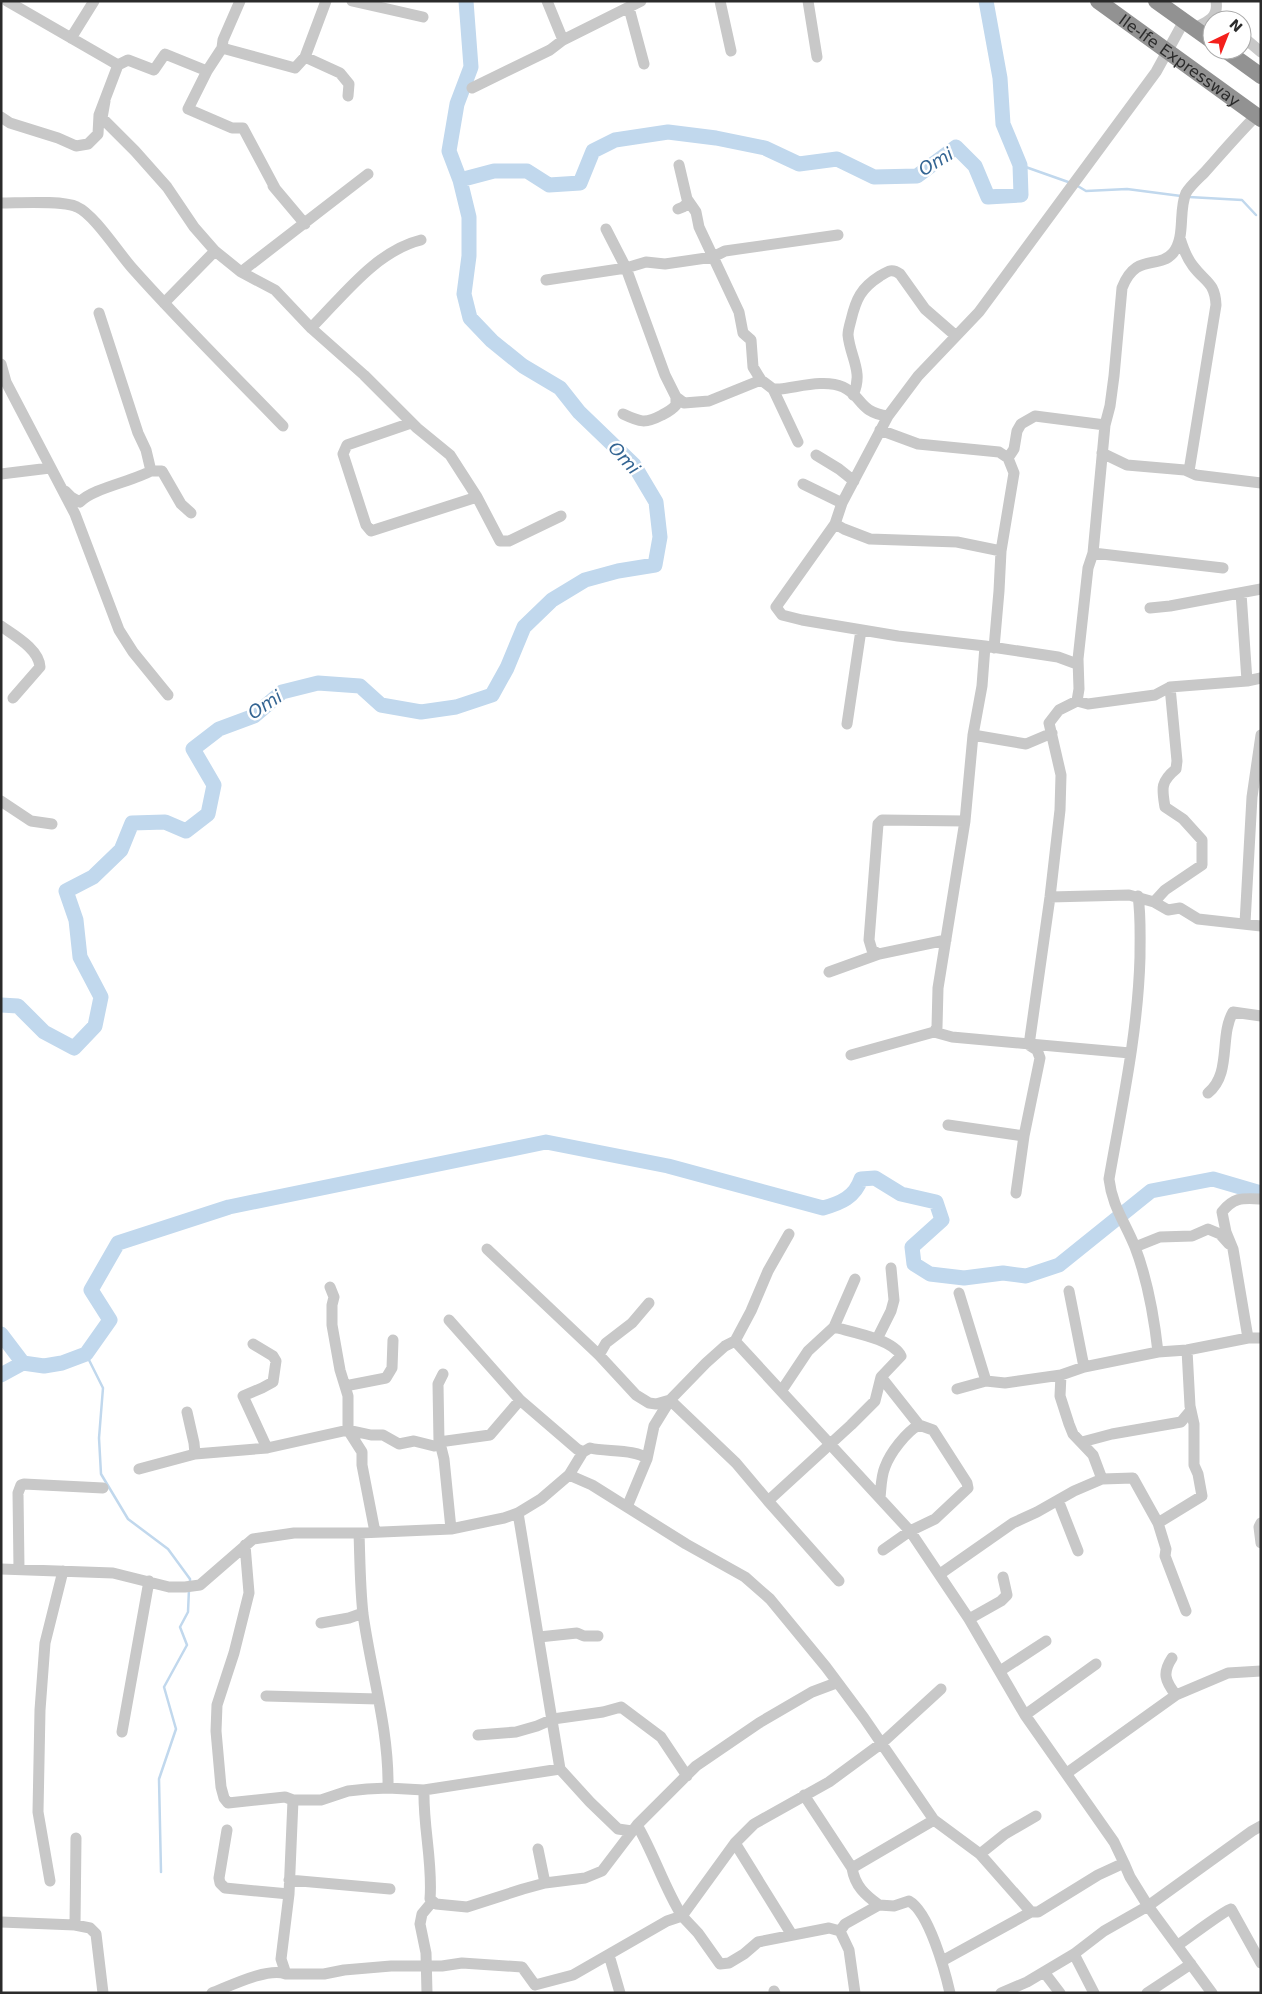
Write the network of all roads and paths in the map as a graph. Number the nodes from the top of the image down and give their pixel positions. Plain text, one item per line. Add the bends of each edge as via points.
1 (7, 1) edge
2 (94, 1) edge
3 (240, 1) edge
4 (326, 1) edge
5 (352, 1) edge
6 (547, 1) edge
7 (641, 1) edge
8 (720, 1) edge
9 (808, 1) edge
10 (1098, 1) edge
11 (1156, 1) edge
12 (629, 8) junction
13 (423, 17) dead end
14 (1202, 22) edge
15 (1189, 25) junction
16 (1202, 34) edge
17 (72, 38) junction
18 (562, 40) junction
19 (222, 48) junction
20 (731, 51) dead end
21 (1167, 52) junction
22 (305, 57) junction
23 (817, 58) dead end
24 (1239, 60) edge
25 (644, 64) dead end
26 (118, 66) junction
27 (207, 70) junction
28 (1261, 76) edge
29 (472, 88) dead end
30 (348, 96) dead end
31 (105, 101) junction
32 (1, 117) edge
33 (1258, 117) edge
34 (680, 165) dead end
35 (368, 174) dead end
36 (689, 202) junction
37 (1, 203) edge
38 (678, 208) dead end
39 (305, 224) junction
40 (606, 229) dead end
41 (838, 235) dead end
42 (1180, 238) junction
43 (421, 240) dead end
44 (215, 251) junction
45 (713, 257) junction
46 (626, 268) junction
47 (242, 272) junction
48 (546, 280) dead end
49 (164, 303) junction
50 (99, 313) dead end
51 (311, 328) junction
52 (956, 336) junction
53 (1, 364) edge
54 (761, 380) junction
55 (773, 389) junction
56 (853, 395) junction
57 (676, 397) junction
58 (623, 414) dead end
59 (888, 416) junction
60 (411, 423) junction
61 (1105, 425) junction
62 (283, 426) dead end
63 (880, 430) junction
64 (798, 442) dead end
65 (1102, 453) junction
66 (816, 455) dead end
67 (1008, 458) junction
68 (50, 468) junction
69 (1189, 471) junction
70 (151, 472) junction
71 (1, 474) edge
72 (854, 481) junction
73 (57, 482) junction
74 (1261, 483) edge
75 (803, 484) dead end
76 (477, 497) junction
77 (842, 503) junction
78 (191, 514) dead end
79 (561, 516) dead end
80 (835, 524) junction
81 (1001, 551) junction
82 (1093, 553) junction
83 (1223, 568) dead end
84 (1261, 589) edge
85 (1241, 593) junction
86 (1150, 608) dead end
87 (1, 626) edge
88 (861, 630) junction
89 (989, 647) junction
90 (1078, 659) junction
91 (1261, 678) edge
92 (1247, 681) junction
93 (1170, 687) junction
94 (168, 695) dead end
95 (14, 698) dead end
96 (1077, 701) junction
97 (847, 724) dead end
98 (1052, 733) junction
99 (973, 735) junction
100 (1261, 735) edge
101 (1, 801) edge
102 (965, 821) junction
103 (52, 824) dead end
104 (1138, 896) junction
105 (1050, 897) junction
106 (1154, 902) junction
107 (1245, 923) junction
108 (1261, 926) edge
109 (946, 940) junction
110 (879, 954) junction
111 (829, 972) dead end
112 (1261, 1016) edge
113 (934, 1032) junction
114 (1029, 1046) junction
115 (1130, 1053) junction
116 (851, 1054) dead end
117 (1208, 1093) dead end
118 (948, 1125) dead end
119 (1024, 1136) junction
120 (1016, 1193) dead end
121 (1261, 1199) edge
122 (789, 1234) dead end
123 (1135, 1247) junction
124 (487, 1249) dead end
125 (1233, 1249) junction
126 (891, 1268) dead end
127 (855, 1279) dead end
128 (330, 1287) dead end
129 (1069, 1291) dead end
130 (959, 1293) dead end
131 (649, 1303) dead end
132 (449, 1320) dead end
133 (834, 1327) junction
134 (1248, 1338) junction
135 (1261, 1338) edge
136 (876, 1339) junction
137 (392, 1340) dead end
138 (735, 1341) junction
139 (253, 1344) dead end
140 (1187, 1350) junction
141 (1158, 1352) junction
142 (599, 1355) junction
143 (1084, 1367) junction
144 (443, 1374) dead end
145 (1061, 1375) junction
146 (882, 1377) junction
147 (986, 1380) junction
148 (345, 1386) junction
149 (957, 1389) dead end
150 (782, 1390) junction
151 (520, 1400) junction
152 (670, 1400) junction
153 (1191, 1410) junction
154 (187, 1412) dead end
155 (919, 1426) junction
156 (348, 1430) junction
157 (1082, 1442) junction
158 (830, 1444) junction
159 (267, 1448) junction
160 (583, 1452) junction
161 (195, 1454) junction
162 (647, 1459) junction
163 (139, 1469) dead end
164 (569, 1475) junction
165 (1102, 1479) junction
166 (103, 1488) dead end
167 (880, 1498) junction
168 (1058, 1500) junction
169 (768, 1501) junction
170 (627, 1507) junction
171 (518, 1513) junction
172 (1158, 1523) junction
173 (1261, 1523) edge
174 (451, 1529) junction
175 (910, 1531) junction
176 (376, 1532) junction
177 (359, 1533) junction
178 (1261, 1543) edge
179 (245, 1545) junction
180 (883, 1550) dead end
181 (1078, 1551) dead end
182 (19, 1568) junction
183 (1, 1569) edge
184 (62, 1571) junction
185 (940, 1574) junction
186 (1003, 1577) dead end
187 (149, 1581) junction
188 (838, 1581) dead end
189 (1186, 1611) dead end
190 (363, 1613) junction
191 (969, 1619) junction
192 (321, 1623) dead end
193 (598, 1636) dead end
194 (539, 1637) junction
195 (1046, 1641) dead end
196 (1172, 1658) dead end
197 (1096, 1664) dead end
198 (1000, 1671) junction
199 (1261, 1671) edge
200 (836, 1683) junction
201 (940, 1689) dead end
202 (1176, 1695) junction
203 (266, 1696) dead end
204 (378, 1699) junction
205 (1025, 1715) junction
206 (553, 1719) junction
207 (122, 1732) dead end
208 (478, 1735) dead end
209 (882, 1743) junction
210 (560, 1769) junction
211 (1067, 1773) junction
212 (686, 1776) junction
213 (388, 1788) junction
214 (424, 1790) junction
215 (804, 1794) junction
216 (293, 1800) junction
217 (1036, 1816) dead end
218 (934, 1820) junction
219 (1261, 1826) edge
220 (635, 1828) junction
221 (226, 1830) dead end
222 (76, 1838) dead end
223 (735, 1843) junction
224 (538, 1849) dead end
225 (980, 1854) junction
226 (1124, 1863) junction
227 (852, 1868) junction
228 (289, 1880) junction
229 (50, 1881) dead end
230 (545, 1883) junction
231 (390, 1889) dead end
232 (289, 1894) junction
233 (432, 1902) junction
234 (879, 1905) junction
235 (1148, 1906) junction
236 (1031, 1912) junction
237 (682, 1916) junction
238 (1, 1922) edge
239 (75, 1925) junction
240 (840, 1931) junction
241 (792, 1935) junction
242 (1178, 1945) junction
243 (1074, 1954) junction
244 (609, 1955) junction
245 (942, 1960) junction
246 (1261, 1963) edge
247 (1191, 1964) junction
248 (426, 1966) junction
249 (1044, 1972) junction
250 (286, 1974) junction
251 (536, 1989) edge
252 (217, 1992) edge
253 (103, 1993) edge
254 (427, 1993) edge
255 (620, 1993) edge
256 (855, 1993) edge
257 (950, 1993) edge
258 (1001, 1993) edge
259 (1060, 1993) edge
260 (1094, 1993) edge
261 (1147, 1993) edge
262 (1212, 1993) edge

1 - 17 street
2 - 17 street
3 - 19 street
4 - 22 street
5 - 13 street
6 - 18 street
7 - 12 street
8 - 20 street
9 - 23 street
10 - 21 highway, Ile-Ife Expressway
11 - 15 highway, Ile-Ife Expressway
12 - 18 street
12 - 25 street
14 - 15 street
15 - 16 highway, Ile-Ife Expressway
15 - 21 street
17 - 26 street
18 - 29 street via 550,50
19 - 22 street via 295,68
19 - 27 street
21 - 33 highway, Ile-Ife Expressway
21 - 52 street via 1156,72 980,312
22 - 30 street via 340,72 349,84
24 - 28 highway
26 - 27 street via 128,60 154,70 165,54
26 - 31 street
27 - 39 street via 188,109 232,128 242,128 274,187
31 - 32 street via 99,115 98,134 88,144 76,146
31 - 44 street via 102,118 167,187
33 - 42 street via 1187,192
34 - 36 street
35 - 39 street
36 - 38 street
36 - 45 street
37 - 49 street via 77,206
39 - 47 street
40 - 46 street
41 - 45 street via 725,251
42 - 61 street via 1173,253 1139,265 1126,277
42 - 69 street via 1185,256 1215,292 1216,305
43 - 51 street via 406,244 381,258
44 - 47 street
44 - 49 street
45 - 46 street via 665,264 646,262
45 - 54 street via 739,312 743,332 752,340 753,367
46 - 48 street
46 - 57 street
47 - 51 street via 274,290
49 - 62 street
50 - 70 street
51 - 60 street
52 - 56 street via 925,309 900,274 890,270 871,282 856,299 848,334 858,376
52 - 59 street via 918,376
53 - 68 street via 6,382
54 - 55 street
54 - 57 street via 709,401 684,403
55 - 56 street via 831,384 845,388
55 - 64 street
56 - 59 street via 867,410
57 - 58 street via 672,410 650,421 638,421
59 - 63 street
60 - 76 street via 450,455
60 - 76 street via 347,445 343,454 366,525 371,531
61 - 65 street
61 - 67 street via 1035,416 1021,424
63 - 67 street via 918,444 999,452
63 - 72 street
65 - 69 street via 1127,465
65 - 82 street
66 - 72 street
67 - 81 street via 1014,473
68 - 71 street
68 - 73 street
69 - 74 street via 1196,475
70 - 73 street via 85,496 80,502
70 - 78 street via 162,471 181,504
72 - 77 street
73 - 94 street via 75,514 119,630
75 - 77 street
76 - 79 street via 500,541 509,541
77 - 80 street
80 - 81 street via 870,539 948,541
80 - 88 street via 776,607 782,615
81 - 89 street via 999,591
82 - 83 street
82 - 90 street via 1088,568
84 - 85 street
85 - 86 street
85 - 92 street
87 - 95 street via 16,636 39,661 40,667
88 - 89 street
88 - 97 street
89 - 90 street via 1058,657 1077,664
89 - 99 street
90 - 96 street
91 - 92 street
92 - 93 street
93 - 96 street via 1155,694 1088,704
93 - 106 street via 1177,761 1176,769 1167,776 1162,788 1165,807 1183,819 1202,840 1202,865 1165,890
96 - 98 street via 1059,710 1049,723
98 - 99 street via 1026,744
98 - 105 street via 1061,775
99 - 102 street
100 - 107 street via 1252,797
101 - 103 street via 31,821
102 - 109 street
102 - 110 street via 882,820 878,824 869,940 872,950
104 - 105 street
104 - 106 street
104 - 115 street via 1139,989
105 - 114 street
106 - 107 street via 1168,910 1180,908 1198,919
107 - 108 street
109 - 110 street
109 - 113 street
110 - 111 street
112 - 117 street via 1233,1012 1228,1021 1221,1071 1214,1088
113 - 114 street
113 - 116 street
114 - 115 street
114 - 119 street via 1037,1050 1040,1058
115 - 123 street via 1109,1179 1111,1196
118 - 119 street
119 - 120 street
121 - 125 street via 1230,1202 1222,1212
122 - 138 street
123 - 125 street via 1160,1237 1192,1236 1208,1229 1220,1234
123 - 141 street via 1152,1307
124 - 142 street
125 - 134 street
126 - 136 street via 894,1300
127 - 133 street
128 - 148 street via 334,1297 334,1343
129 - 143 street
130 - 147 street
131 - 142 street via 632,1323 606,1343
132 - 151 street
133 - 136 street
133 - 150 street via 808,1351
134 - 135 street
134 - 140 street
136 - 146 street via 898,1350 901,1356
137 - 148 street via 392,1368 386,1378
138 - 150 street
138 - 152 street via 706,1363
139 - 159 street via 276,1361 273,1382 243,1396
140 - 141 street
140 - 153 street
141 - 143 street
142 - 152 street via 636,1396 656,1404
143 - 145 street
144 - 151 street via 438,1384 440,1442 490,1435
145 - 147 street via 1005,1383
145 - 157 street via 1060,1396 1073,1434
146 - 155 street
146 - 158 street via 875,1401
147 - 149 street
148 - 156 street
150 - 158 street
151 - 160 street
152 - 162 street via 654,1426
152 - 169 street via 736,1463
153 - 157 street via 1181,1422
153 - 172 street via 1194,1465 1202,1496
154 - 161 street
155 - 167 street via 912,1429 885,1468
155 - 175 street via 933,1430 968,1483 968,1488 935,1519
156 - 159 street
156 - 174 street via 383,1435 399,1444 414,1441 434,1446 440,1443
156 - 176 street via 362,1452
157 - 165 street via 1093,1455
158 - 167 street
158 - 169 street
159 - 161 street
160 - 162 street via 590,1448 638,1452
160 - 164 street
161 - 163 street
162 - 170 street
164 - 170 street
164 - 171 street via 541,1499
165 - 168 street
165 - 172 street via 1133,1478
166 - 182 street via 21,1485 18,1493
167 - 175 street
168 - 181 street
168 - 185 street via 1013,1523
169 - 188 street
170 - 200 street via 745,1577 770,1599
171 - 174 street
171 - 194 street
172 - 189 street via 1165,1556
173 - 178 street
174 - 176 street
175 - 180 street
175 - 185 street
176 - 177 street
177 - 179 street via 272,1535 253,1538
177 - 190 street
179 - 187 street via 200,1584 169,1587
179 - 216 street via 249,1593 217,1705 221,1786 228,1803 285,1797
182 - 183 street
182 - 184 street
184 - 187 street via 113,1574
184 - 229 street via 45,1643 40,1710 38,1812
185 - 191 street
186 - 191 street via 1007,1594 1001,1601
187 - 207 street
190 - 192 street
190 - 204 street
191 - 198 street
193 - 194 street via 577,1633
194 - 206 street
195 - 198 street
196 - 202 street via 1164,1675
197 - 205 street
198 - 205 street
199 - 202 street via 1228,1673
200 - 209 street
200 - 212 street via 812,1692 759,1723
201 - 209 street
202 - 211 street
203 - 204 street
204 - 213 street
205 - 211 street
206 - 208 street via 516,1732
206 - 210 street
206 - 212 street via 621,1707 660,1737
209 - 215 street via 830,1782
209 - 218 street
210 - 214 street
210 - 220 street via 618,1829
211 - 226 street via 1114,1842
212 - 220 street
213 - 214 street
213 - 216 street via 348,1791 321,1800
214 - 233 street
215 - 223 street via 754,1824
215 - 227 street
216 - 228 street
217 - 225 street via 1005,1834
218 - 225 street
218 - 227 street
219 - 235 street
220 - 230 street via 602,1871 585,1878
220 - 237 street via 651,1850
221 - 232 street via 220,1883 225,1888
222 - 239 street
223 - 237 street
223 - 241 street
224 - 230 street
225 - 236 street
226 - 235 street
226 - 236 street via 1098,1874 1038,1912
227 - 234 street via 863,1893
228 - 231 street
228 - 232 street
230 - 233 street via 467,1908
232 - 250 street via 281,1959
233 - 248 street via 422,1914 420,1924
234 - 240 street via 845,1924
234 - 245 street via 894,1906 909,1901 914,1904 931,1932
235 - 242 street
235 - 243 street via 1104,1931
236 - 245 street
237 - 241 street via 720,1964 729,1963 758,1942
237 - 244 street via 667,1921
238 - 239 street
239 - 253 street via 90,1928 96,1934
240 - 241 street via 829,1928
240 - 256 street via 849,1950
242 - 246 street via 1231,1909
242 - 247 street
243 - 249 street
243 - 260 street
244 - 251 street via 573,1975
244 - 255 street
245 - 257 street
247 - 261 street
247 - 262 street
248 - 250 street
248 - 251 street via 462,1963 522,1967
248 - 254 street
249 - 258 street
249 - 259 street
250 - 252 street via 259,1976

